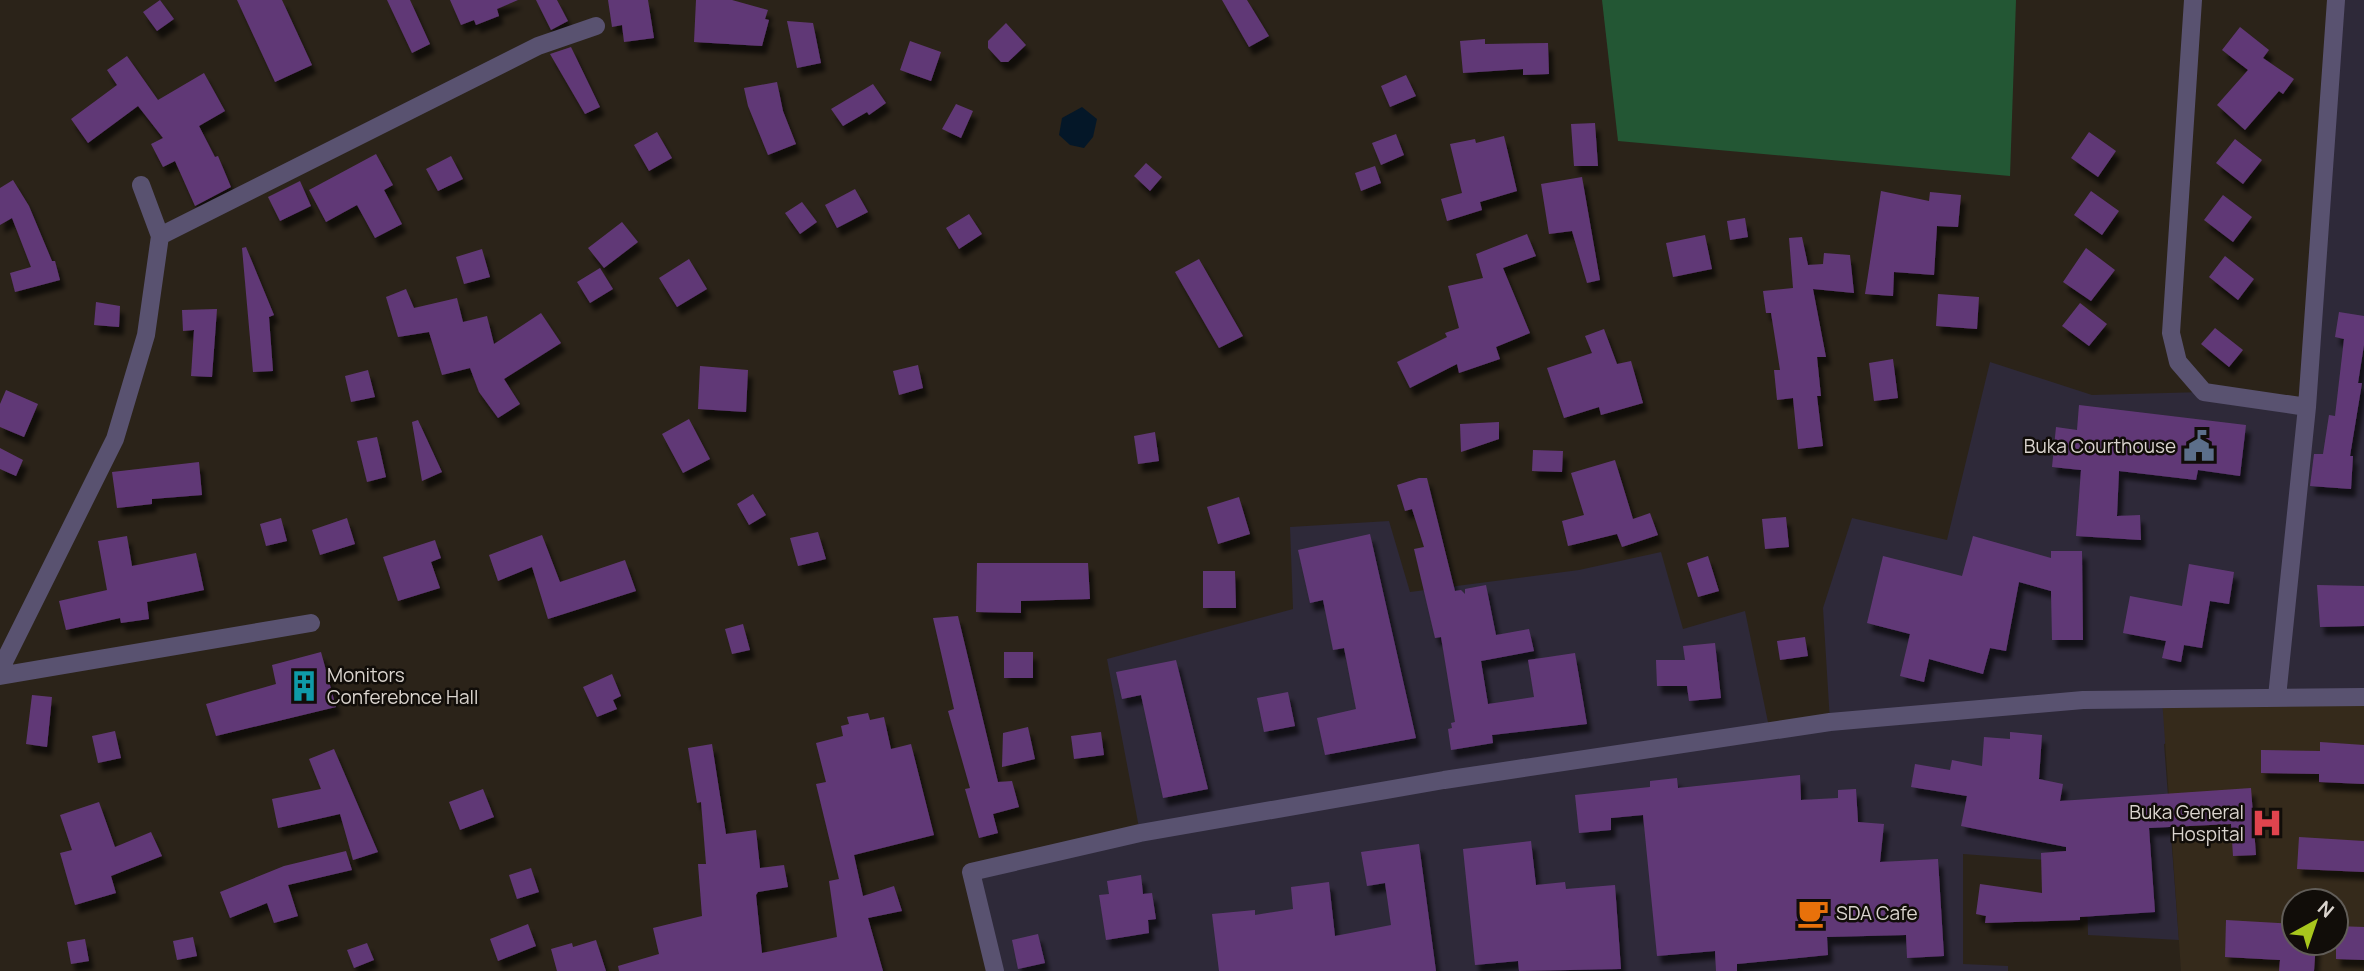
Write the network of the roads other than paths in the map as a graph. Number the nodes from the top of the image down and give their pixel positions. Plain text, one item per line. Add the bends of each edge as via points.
1 (2193, 0) edge
2 (2336, 0) edge
3 (596, 26) dead end
4 (141, 185) dead end
5 (160, 236) junction
6 (2307, 407) junction
7 (310, 623) dead end
8 (0, 670) edge
9 (0, 677) edge
10 (2277, 697) junction
11 (2364, 698) edge
12 (995, 971) edge

1 - 6 street via 2171,333 2178,362 2204,392
2 - 6 street
3 - 5 street via 538,46
4 - 5 street
5 - 8 street via 146,335 116,439
6 - 10 street
7 - 9 street
10 - 11 street
10 - 12 street via 2083,700 1830,722 1444,780 1140,833 971,872

